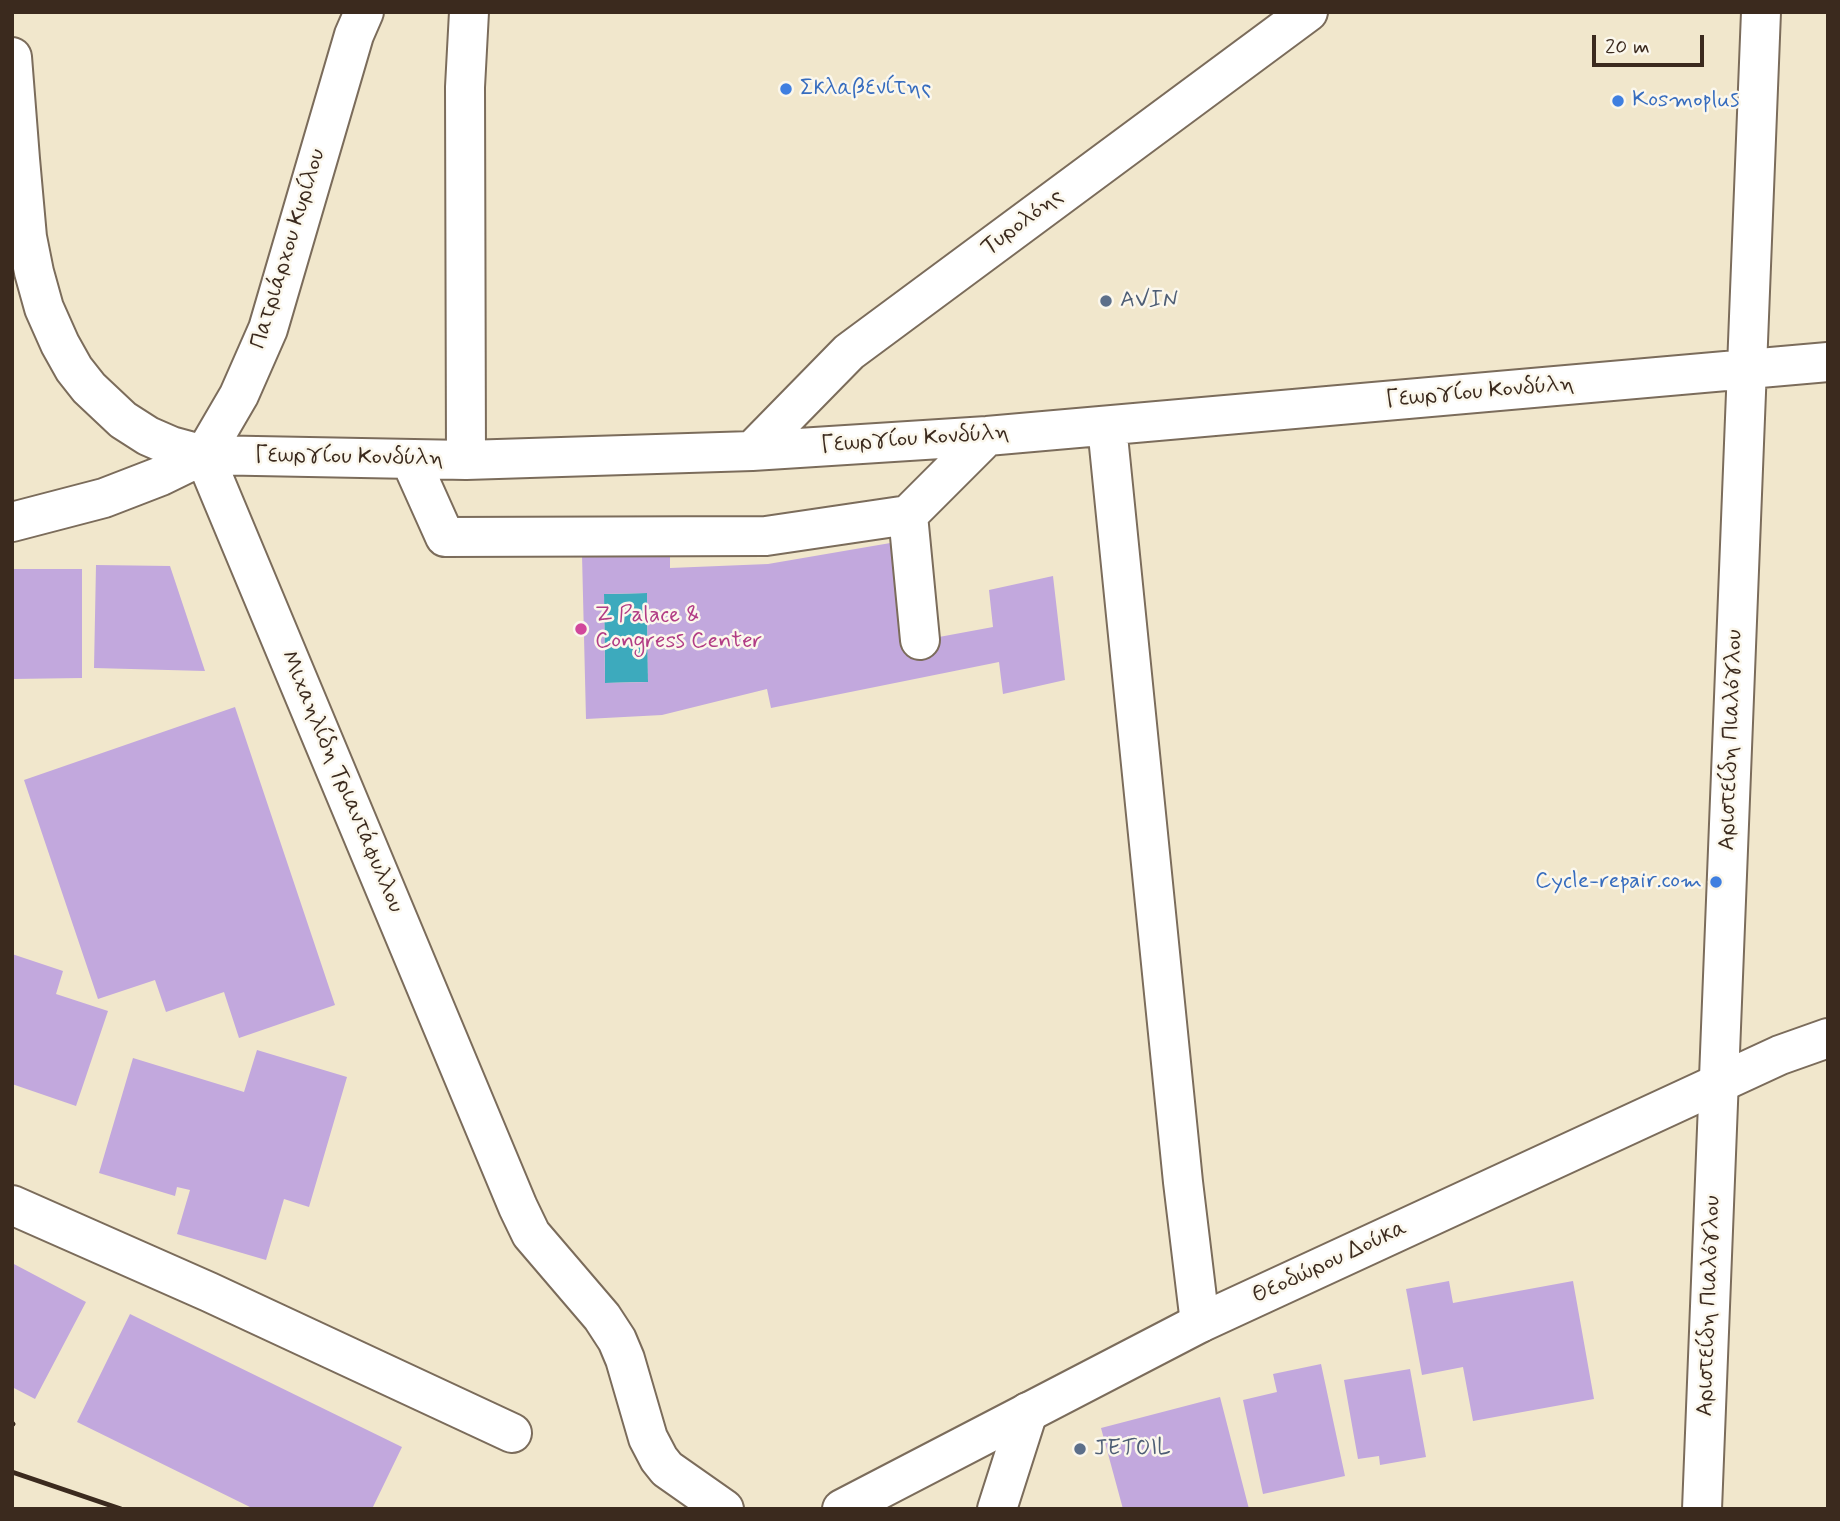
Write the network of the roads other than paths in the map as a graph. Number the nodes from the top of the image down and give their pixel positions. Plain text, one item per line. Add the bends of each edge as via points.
1 (469, 12) edge
2 (1308, 12) edge
3 (1760, 12) edge
4 (357, 20) edge
5 (12, 57) edge
6 (1828, 362) edge
7 (1746, 370) junction
8 (1107, 426) junction
9 (987, 436) junction
10 (752, 451) junction
11 (204, 455) junction
12 (410, 459) junction
13 (466, 460) junction
14 (908, 515) junction
15 (12, 522) edge
16 (920, 640) dead end
17 (1828, 1038) edge
18 (1718, 1084) junction
19 (12, 1205) edge
20 (1200, 1323) junction
21 (1028, 1412) junction
22 (512, 1433) dead end
23 (724, 1509) edge
24 (842, 1509) edge
25 (997, 1509) edge
26 (1702, 1509) edge

1 - 13 street
2 - 10 street, Τυρολόης via 849,352
3 - 7 street, Αριστείδη Πιαλόγλου
4 - 11 street, Πατριάρχου Κυρίλου via 268,329 239,395
5 - 11 street via 27,237 44,308 60,344 89,388 123,419 148,436
6 - 7 street, Γεωργίου Κονδύλη
7 - 8 street, Γεωργίου Κονδύλη
7 - 18 street, Αριστείδη Πιαλόγλου
8 - 9 street, Γεωργίου Κονδύλη
8 - 20 street
9 - 10 street, Γεωργίου Κονδύλη
9 - 14 street
10 - 13 street, Γεωργίου Κονδύλη
11 - 12 street, Γεωργίου Κονδύλη
11 - 15 street, Γεωργίου Κονδύλη via 104,498
11 - 23 street, Μιχαηλίδη Τριαντάφυλλου via 531,1234 617,1340 659,1460
12 - 13 street, Γεωργίου Κονδύλη
12 - 14 street via 444,537 766,536
14 - 16 street
17 - 18 street, Θεοδώρου Δούκα
18 - 20 street, Θεοδώρου Δούκα
18 - 26 street, Αριστείδη Πιαλόγλου
19 - 22 street
20 - 21 street, Θεοδώρου Δούκα
21 - 24 street, Θεοδώρου Δούκα
21 - 25 street

